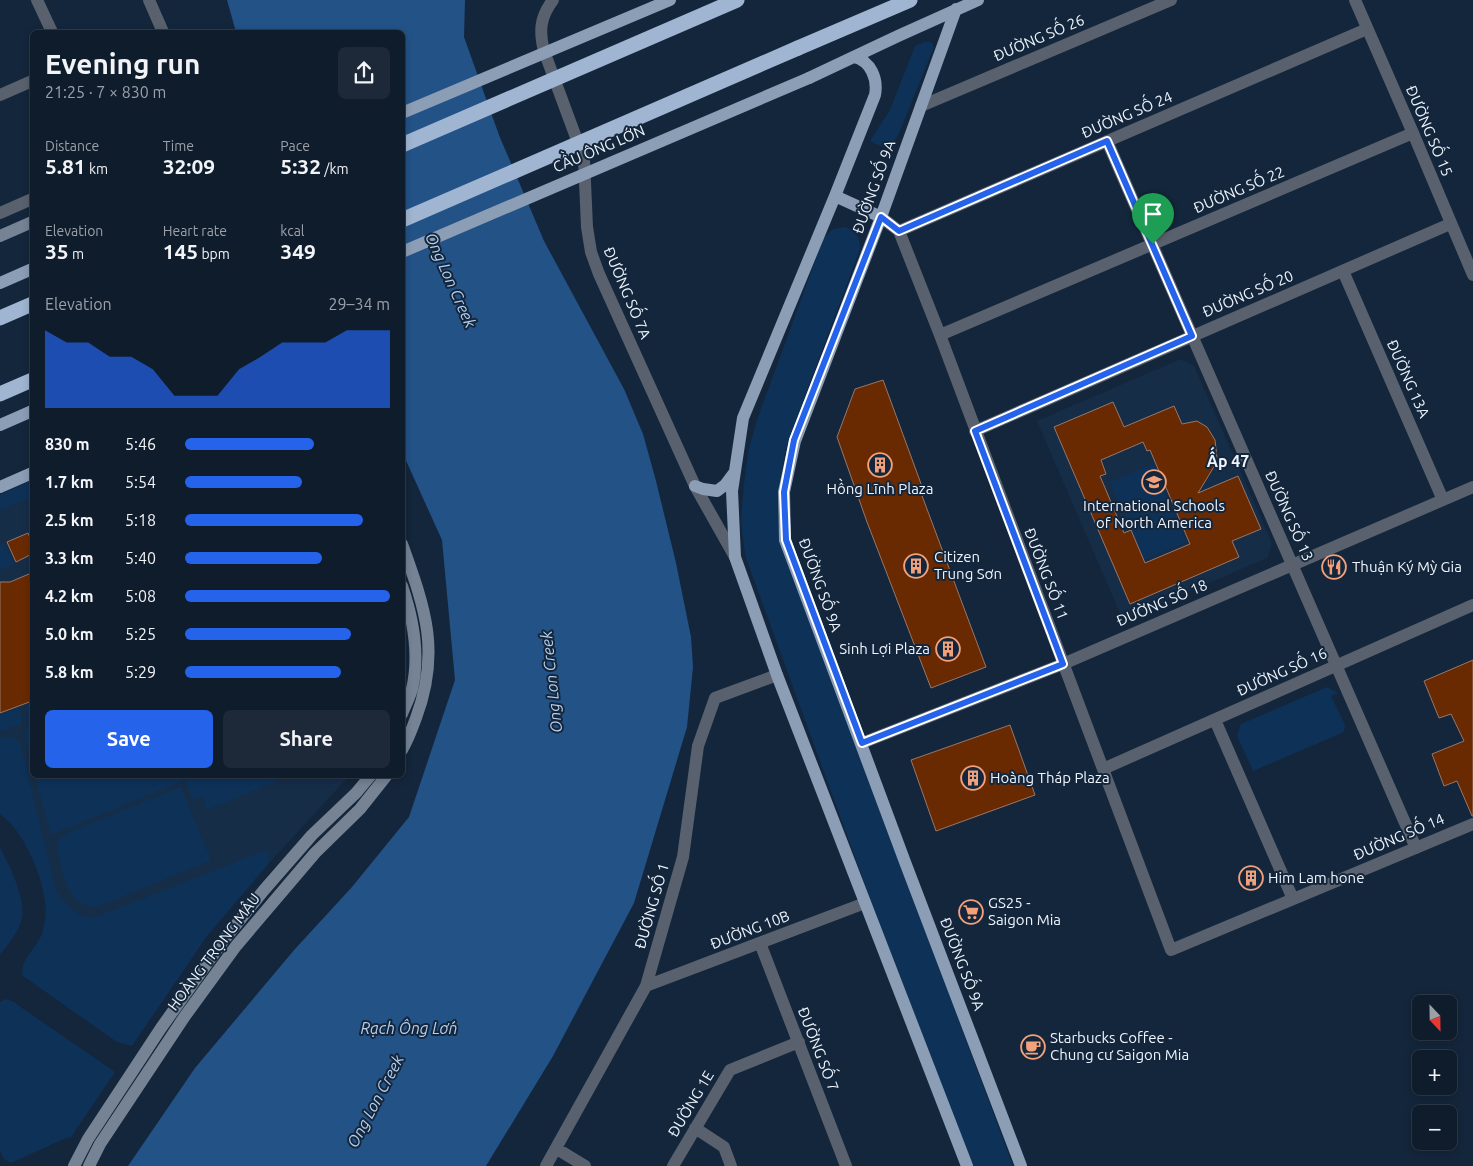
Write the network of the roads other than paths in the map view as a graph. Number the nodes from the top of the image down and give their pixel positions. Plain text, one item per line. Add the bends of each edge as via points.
1 (37, 0) edge
2 (149, 0) edge
3 (553, 0) edge
4 (670, 0) edge
5 (738, 0) edge
6 (910, 0) edge
7 (978, 0) edge
8 (1171, 0) edge
9 (1354, 0) edge
10 (956, 9) junction
11 (1367, 29) junction
12 (51, 30) edge
13 (162, 30) edge
14 (854, 58) junction
15 (30, 82) edge
16 (0, 95) edge
17 (921, 106) junction
18 (405, 112) edge
19 (1414, 133) junction
20 (1107, 141) junction
21 (405, 144) edge
22 (835, 196) junction
23 (30, 200) edge
24 (0, 213) edge
25 (881, 217) junction
26 (405, 219) edge
27 (30, 223) edge
28 (1450, 224) junction
29 (899, 231) junction
30 (0, 236) edge
31 (1153, 244) junction
32 (405, 251) edge
33 (30, 270) edge
34 (1343, 271) junction
35 (1473, 276) edge
36 (0, 283) edge
37 (30, 305) edge
38 (6, 316) edge
39 (940, 335) junction
40 (1192, 336) junction
41 (30, 381) edge
42 (0, 394) edge
43 (30, 412) edge
44 (0, 425) edge
45 (975, 431) junction
46 (735, 471) junction
47 (30, 474) edge
48 (695, 486) junction
49 (0, 487) edge
50 (1473, 487) edge
51 (1443, 500) junction
52 (405, 553) edge
53 (735, 556) junction
54 (1292, 565) junction
55 (405, 596) edge
56 (1473, 605) edge
57 (1063, 664) junction
58 (1336, 666) junction
59 (777, 674) junction
60 (405, 706) edge
61 (1215, 720) junction
62 (405, 743) edge
63 (862, 743) junction
64 (1103, 769) junction
65 (368, 778) edge
66 (385, 778) edge
67 (1473, 824) edge
68 (1416, 848) junction
69 (1293, 898) junction
70 (865, 904) junction
71 (760, 943) junction
72 (1171, 950) joint
73 (646, 986) junction
74 (799, 1042) junction
75 (695, 1128) junction
76 (557, 1149) junction
77 (74, 1166) edge
78 (89, 1166) edge
79 (546, 1166) edge
80 (585, 1166) edge
81 (673, 1166) edge
82 (731, 1166) edge
83 (846, 1166) edge
84 (967, 1166) edge
85 (1022, 1166) edge

1 - 12 street
2 - 13 street
3 - 48 street, ĐƯỜNG SỐ 7A via 545,11 540,37 584,159 590,252
4 - 18 main road, bridge
5 - 21 highway, bridge
6 - 26 highway, CẦU ÔNG LỚN, bridge
7 - 10 main road, CẦU ÔNG LỚN
8 - 17 street, ĐƯỜNG SỐ 26
9 - 11 street, ĐƯỜNG SỐ 15
10 - 14 main road, CẦU ÔNG LỚN
10 - 17 main road, ĐƯỜNG SỐ 9A
11 - 19 street, ĐƯỜNG SỐ 15
11 - 20 street, ĐƯỜNG SỐ 24
14 - 22 main road via 868,64 876,86 875,95
14 - 32 main road, CẦU ÔNG LỚN, bridge
15 - 16 street
17 - 25 main road, ĐƯỜNG SỐ 9A
19 - 28 street, ĐƯỜNG SỐ 15
19 - 31 street, ĐƯỜNG SỐ 22
20 - 29 street, ĐƯỜNG SỐ 24
20 - 31 street, ĐƯỜNG SỐ 13
22 - 25 main road
22 - 46 main road via 743,418
23 - 24 street
25 - 29 street
25 - 63 main road, ĐƯỜNG SỐ 9A via 794,440 784,492 786,540
27 - 30 main road
28 - 34 street, ĐƯỜNG SỐ 20
28 - 35 street, ĐƯỜNG SỐ 15
29 - 39 street, ĐƯỜNG SỐ 11
31 - 39 street, ĐƯỜNG SỐ 22
31 - 40 street, ĐƯỜNG SỐ 13
33 - 36 main road
34 - 40 street, ĐƯỜNG SỐ 20
34 - 51 street, ĐƯỜNG 13A
37 - 38 highway
39 - 45 street, ĐƯỜNG SỐ 11
40 - 45 street, ĐƯỜNG SỐ 20
40 - 54 street, ĐƯỜNG SỐ 13
41 - 42 highway
43 - 44 main road
45 - 57 street, ĐƯỜNG SỐ 11
46 - 48 main road via 717,491
46 - 53 main road via 732,491
47 - 49 main road
48 - 53 street, ĐƯỜNG SỐ 7A
50 - 51 street, ĐƯỜNG SỐ 18
51 - 54 street, ĐƯỜNG SỐ 18
52 - 62 main road via 426,614 430,652 424,696
53 - 59 main road
54 - 57 street, ĐƯỜNG SỐ 18
54 - 58 street, ĐƯỜNG SỐ 13
55 - 60 main road via 412,620 414,649 412,689
56 - 58 street, ĐƯỜNG SỐ 16
57 - 63 street, ĐƯỜNG SỐ 18
57 - 64 street, ĐƯỜNG SỐ 11
58 - 61 street, ĐƯỜNG SỐ 16
58 - 68 street, ĐƯỜNG SỐ 13
59 - 70 main road
59 - 73 street, ĐƯỜNG SỐ 1 via 715,698 698,746 683,857
61 - 64 street, ĐƯỜNG SỐ 16
61 - 69 street
63 - 85 main road, ĐƯỜNG SỐ 9A
64 - 72 street, ĐƯỜNG SỐ 11
65 - 77 main road, HOÀNG TRỌNG MẬU via 312,835 223,941 161,1028 88,1139
66 - 78 main road, HOÀNG TRỌNG MẬU via 236,946 180,1024 100,1144
67 - 68 street, ĐƯỜNG SỐ 14
68 - 69 street, ĐƯỜNG SỐ 14
69 - 72 street, ĐƯỜNG SỐ 14
70 - 71 street, ĐƯỜNG 10B
70 - 84 main road
71 - 73 street, ĐƯỜNG 10B
71 - 74 street, ĐƯỜNG SỐ 7
73 - 76 street, ĐƯỜNG SỐ 1
74 - 75 street, ĐƯỜNG 1E via 730,1070
74 - 83 street, ĐƯỜNG SỐ 7
75 - 81 street, ĐƯỜNG 1E
75 - 82 street via 724,1147
76 - 79 street, ĐƯỜNG SỐ 1
76 - 80 street

